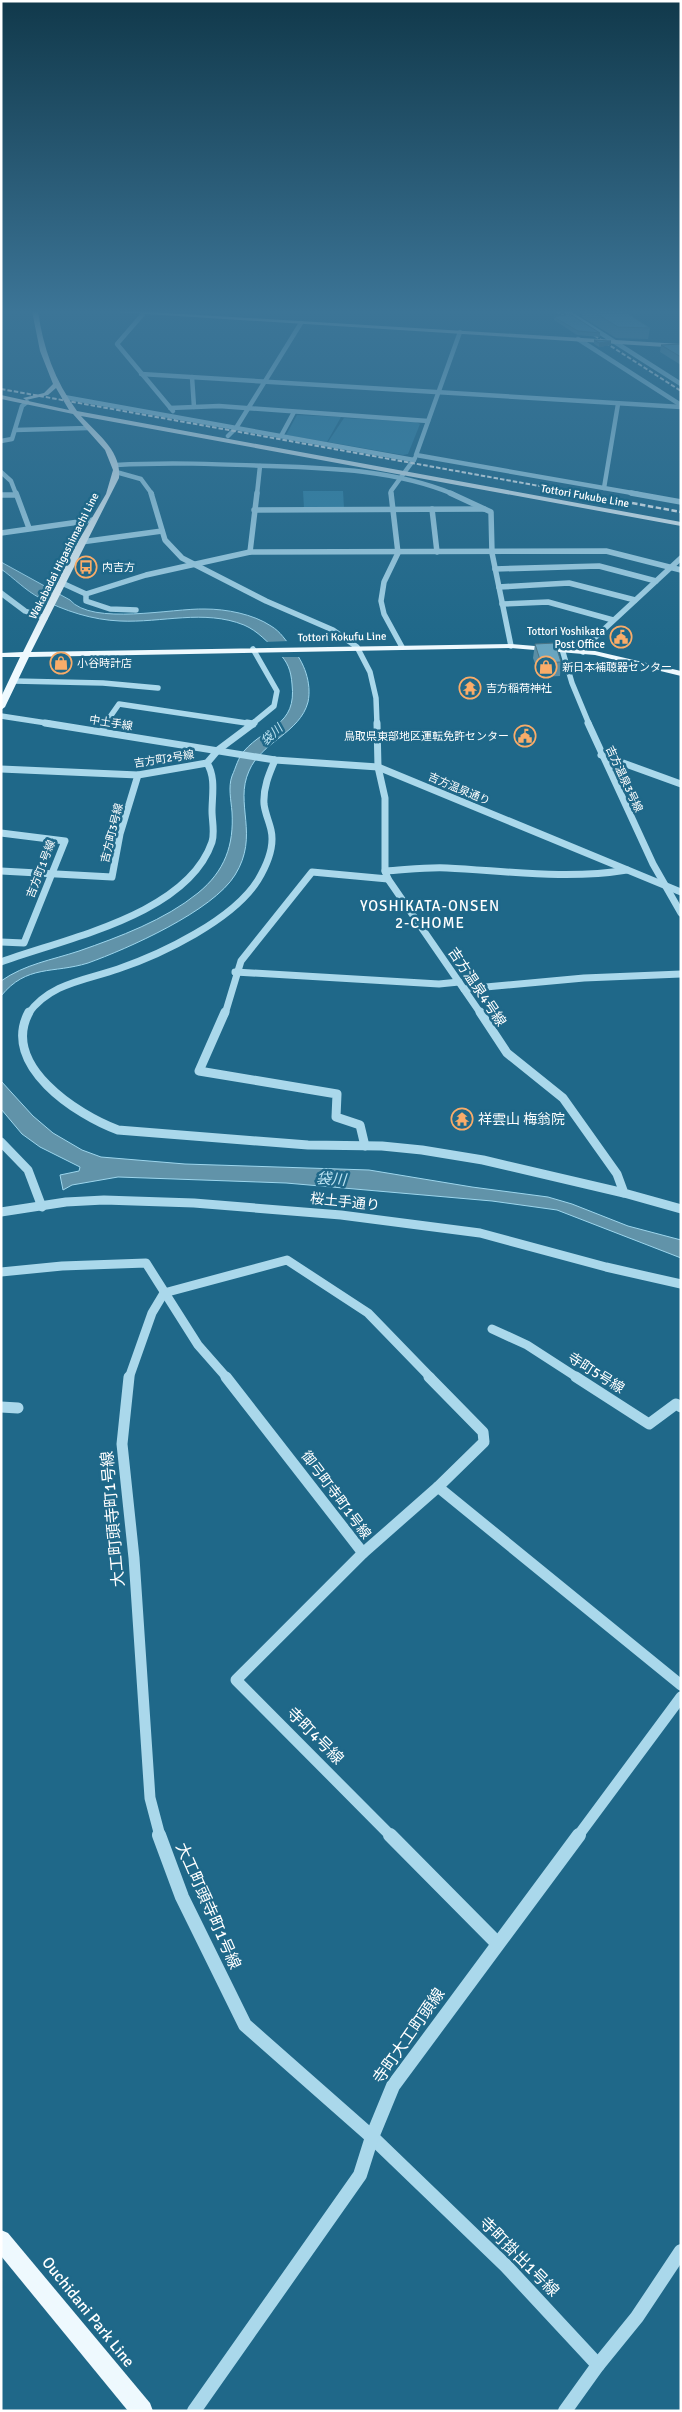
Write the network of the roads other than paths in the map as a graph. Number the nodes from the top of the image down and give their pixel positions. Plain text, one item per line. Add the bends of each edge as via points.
1 (17, 424) edge
2 (84, 424) edge
3 (134, 424) edge
4 (160, 424) edge
5 (212, 424) edge
6 (239, 424) edge
7 (288, 424) edge
8 (427, 424) edge
9 (615, 424) edge
10 (88, 428) junction
11 (236, 428) junction
12 (15, 430) junction
13 (170, 431) junction
14 (96, 436) junction
15 (228, 436) junction
16 (282, 436) junction
17 (1, 441) edge
18 (415, 457) junction
19 (260, 466) junction
20 (116, 469) junction
21 (1, 472) edge
22 (403, 474) junction
23 (604, 488) junction
24 (1, 495) edge
25 (16, 495) junction
26 (681, 502) edge
27 (393, 509) junction
28 (432, 509) junction
29 (487, 509) junction
30 (254, 510) junction
31 (681, 518) edge
32 (93, 520) junction
33 (681, 524) edge
34 (29, 528) junction
35 (162, 531) junction
36 (1, 533) edge
37 (81, 542) junction
38 (250, 552) junction
39 (437, 552) junction
40 (492, 552) junction
41 (398, 553) junction
42 (681, 558) edge
43 (193, 563) junction
44 (672, 567) junction
45 (495, 569) junction
46 (681, 570) edge
47 (656, 581) junction
48 (61, 586) junction
49 (499, 586) junction
50 (1, 593) edge
51 (86, 594) junction
52 (5, 598) edge
53 (635, 600) junction
54 (502, 604) junction
55 (136, 610) dead end
56 (46, 616) junction
57 (613, 620) junction
58 (511, 646) junction
59 (357, 647) junction
60 (402, 647) junction
61 (255, 649) junction
62 (562, 649) junction
63 (583, 652) junction
64 (1, 655) edge
65 (27, 655) junction
66 (681, 674) edge
67 (14, 681) junction
68 (158, 688) dead end
69 (1, 707) edge
70 (1, 716) edge
71 (253, 724) junction
72 (102, 731) junction
73 (221, 750) junction
74 (601, 755) junction
75 (272, 759) junction
76 (207, 762) junction
77 (378, 767) junction
78 (1, 769) edge
79 (138, 774) junction
80 (681, 784) edge
81 (1, 833) edge
82 (627, 870) junction
83 (1, 871) edge
84 (386, 871) junction
85 (52, 874) junction
86 (388, 879) junction
87 (666, 885) junction
88 (681, 892) edge
89 (681, 913) edge
90 (1, 942) edge
91 (24, 943) junction
92 (23, 953) junction
93 (1, 962) edge
94 (235, 972) junction
95 (681, 974) edge
96 (459, 982) junction
97 (464, 989) junction
98 (1, 1142) edge
99 (365, 1146) junction
100 (624, 1193) junction
101 (42, 1207) junction
102 (681, 1209) edge
103 (1, 1212) edge
104 (1, 1272) edge
105 (681, 1284) edge
106 (164, 1293) junction
107 (492, 1329) dead end
108 (681, 1406) edge
109 (1, 1407) edge
110 (18, 1408) dead end
111 (438, 1487) junction
112 (363, 1553) junction
113 (681, 1685) edge
114 (681, 1697) edge
115 (497, 1943) junction
116 (372, 2137) junction
117 (1, 2240) edge
118 (681, 2251) edge
119 (598, 2365) junction
120 (142, 2411) edge
121 (194, 2411) edge
122 (566, 2411) edge

1 - 12 street
2 - 10 main road
3 - 13 main road, Tottori Fukube Line
4 - 15 main road, Tottori Fukube Line
5 - 11 street
6 - 11 street
7 - 16 street
8 - 18 street
9 - 23 street
10 - 12 street
10 - 14 main road
11 - 15 street
11 - 16 street
12 - 17 street via 12,439
13 - 14 main road via 118,425
13 - 22 main road, Tottori Fukube Line
14 - 20 main road via 110,452
15 - 22 main road, Tottori Fukube Line
16 - 18 street
18 - 22 street
18 - 23 street
19 - 20 street via 157,462
19 - 22 street
19 - 30 street
20 - 32 main road, Wakabadai Higashimachi Line via 109,491
20 - 35 street via 142,478 148,486
21 - 25 street via 11,481
22 - 27 street via 392,488
22 - 29 street
22 - 31 main road, Tottori Fukube Line
22 - 33 main road, Tottori Fukube Line
23 - 26 street
24 - 25 street
25 - 34 street
27 - 28 street
27 - 30 street
27 - 41 street
28 - 29 street
28 - 39 street
29 - 40 street via 491,512
30 - 38 street
32 - 34 street
32 - 37 main road, Wakabadai Higashimachi Line
34 - 36 street
35 - 37 street
35 - 43 street via 173,550
37 - 48 main road, Wakabadai Higashimachi Line
38 - 41 street
38 - 43 street
39 - 40 street
39 - 41 street
40 - 44 street via 606,551
40 - 45 street
41 - 60 street via 384,582 381,601 384,614
42 - 44 street
43 - 51 street
43 - 59 street via 266,601 333,630
44 - 46 street
44 - 47 street
45 - 47 street via 599,566
45 - 49 street
47 - 53 street
48 - 51 street
48 - 56 main road, Wakabadai Higashimachi Line
49 - 53 street via 569,583
49 - 54 street
50 - 52 street
51 - 55 street via 86,601 110,609
52 - 56 street via 24,611
53 - 57 street
54 - 57 street via 548,602
54 - 58 street
56 - 65 main road, Wakabadai Higashimachi Line
57 - 63 street
58 - 60 main road, Tottori Kokufu Line
58 - 62 main road, Tottori Kokufu Line
59 - 60 main road, Tottori Kokufu Line
59 - 61 main road, Tottori Kokufu Line
59 - 77 street, 吉方温泉4号線 via 371,676 376,698
61 - 65 main road, Tottori Kokufu Line
61 - 71 street, 吉方町2号線 via 277,691 274,706
62 - 63 main road, Tottori Kokufu Line
62 - 74 street, 吉方温泉3号線
63 - 66 main road, Tottori Kokufu Line
64 - 65 main road, Tottori Kokufu Line
65 - 67 main road, Wakabadai Higashimachi Line
67 - 68 street
67 - 69 main road, Wakabadai Higashimachi Line
70 - 72 street, 中土手線
71 - 72 street via 124,703 115,706
71 - 73 street, 吉方町2号線
72 - 73 street, 中土手線
73 - 75 street, 吉方温泉通り
73 - 76 street, 吉方町2号線
74 - 80 street
74 - 87 street, 吉方温泉3号線 via 652,864
75 - 77 street, 吉方温泉通り
75 - 99 street via 264,799 272,839 265,868 249,892 229,910 165,948 52,991 26,1017 19,1029 18,1048 27,1065 67,1105 90,1120 118,1130 308,1145
76 - 79 street, 吉方町2号線
76 - 92 street via 211,776 212,839 202,864 192,876 161,899 120,921
77 - 82 street, 吉方温泉通り
77 - 84 street, 吉方温泉4号線 via 385,798
78 - 79 street, 吉方町2号線
79 - 85 street, 吉方町3号線 via 120,834 112,877
81 - 85 street, 吉方町1号線 via 65,841
82 - 84 street via 538,875 444,868
82 - 87 street, 吉方温泉通り
83 - 85 street, 吉方町3号線
84 - 86 street, 吉方温泉4号線
85 - 91 street, 吉方町1号線
86 - 94 street via 312,872 240,961
86 - 96 street, 吉方温泉4号線
87 - 88 street, 吉方温泉通り
87 - 89 street, 吉方温泉3号線
90 - 91 street
91 - 92 street, 吉方町1号線
92 - 93 street
94 - 96 street via 439,984
94 - 99 street via 219,1029 199,1071 337,1094 336,1117 360,1125
95 - 97 street via 584,978
96 - 97 street, 吉方温泉4号線
97 - 100 street, 吉方温泉4号線 via 507,1053 563,1098 617,1174
98 - 101 street via 29,1170
99 - 100 street via 422,1150 483,1160
100 - 102 street
101 - 103 street, 桜土手通り
101 - 105 street, 桜土手通り via 104,1200 341,1214 480,1233
104 - 106 street, 御弓町寺町1号線 via 139,1262 151,1268
106 - 111 street via 287,1260 354,1302 483,1432 484,1442
106 - 112 street, 御弓町寺町1号線 via 198,1345 243,1396
106 - 116 street, 大工町頭寺町1号線 via 152,1313 129,1374 122,1444 134,1558 150,1798 162,1845 182,1897 245,2025
107 - 108 street, 寺町5号線 via 527,1345 649,1424 676,1404
109 - 110 street
111 - 112 street, 御弓町寺町1号線
111 - 113 street
112 - 115 street, 寺町4号線 via 236,1680
114 - 115 street, 寺町大工町頭線
115 - 116 street, 寺町大工町頭線 via 393,2086
116 - 119 street, 寺町掛出1号線 via 506,2266
116 - 121 street, 寺町大工町頭線 via 360,2175
117 - 120 main road, Ouchidani Park Line
118 - 119 street via 637,2317
119 - 122 street

